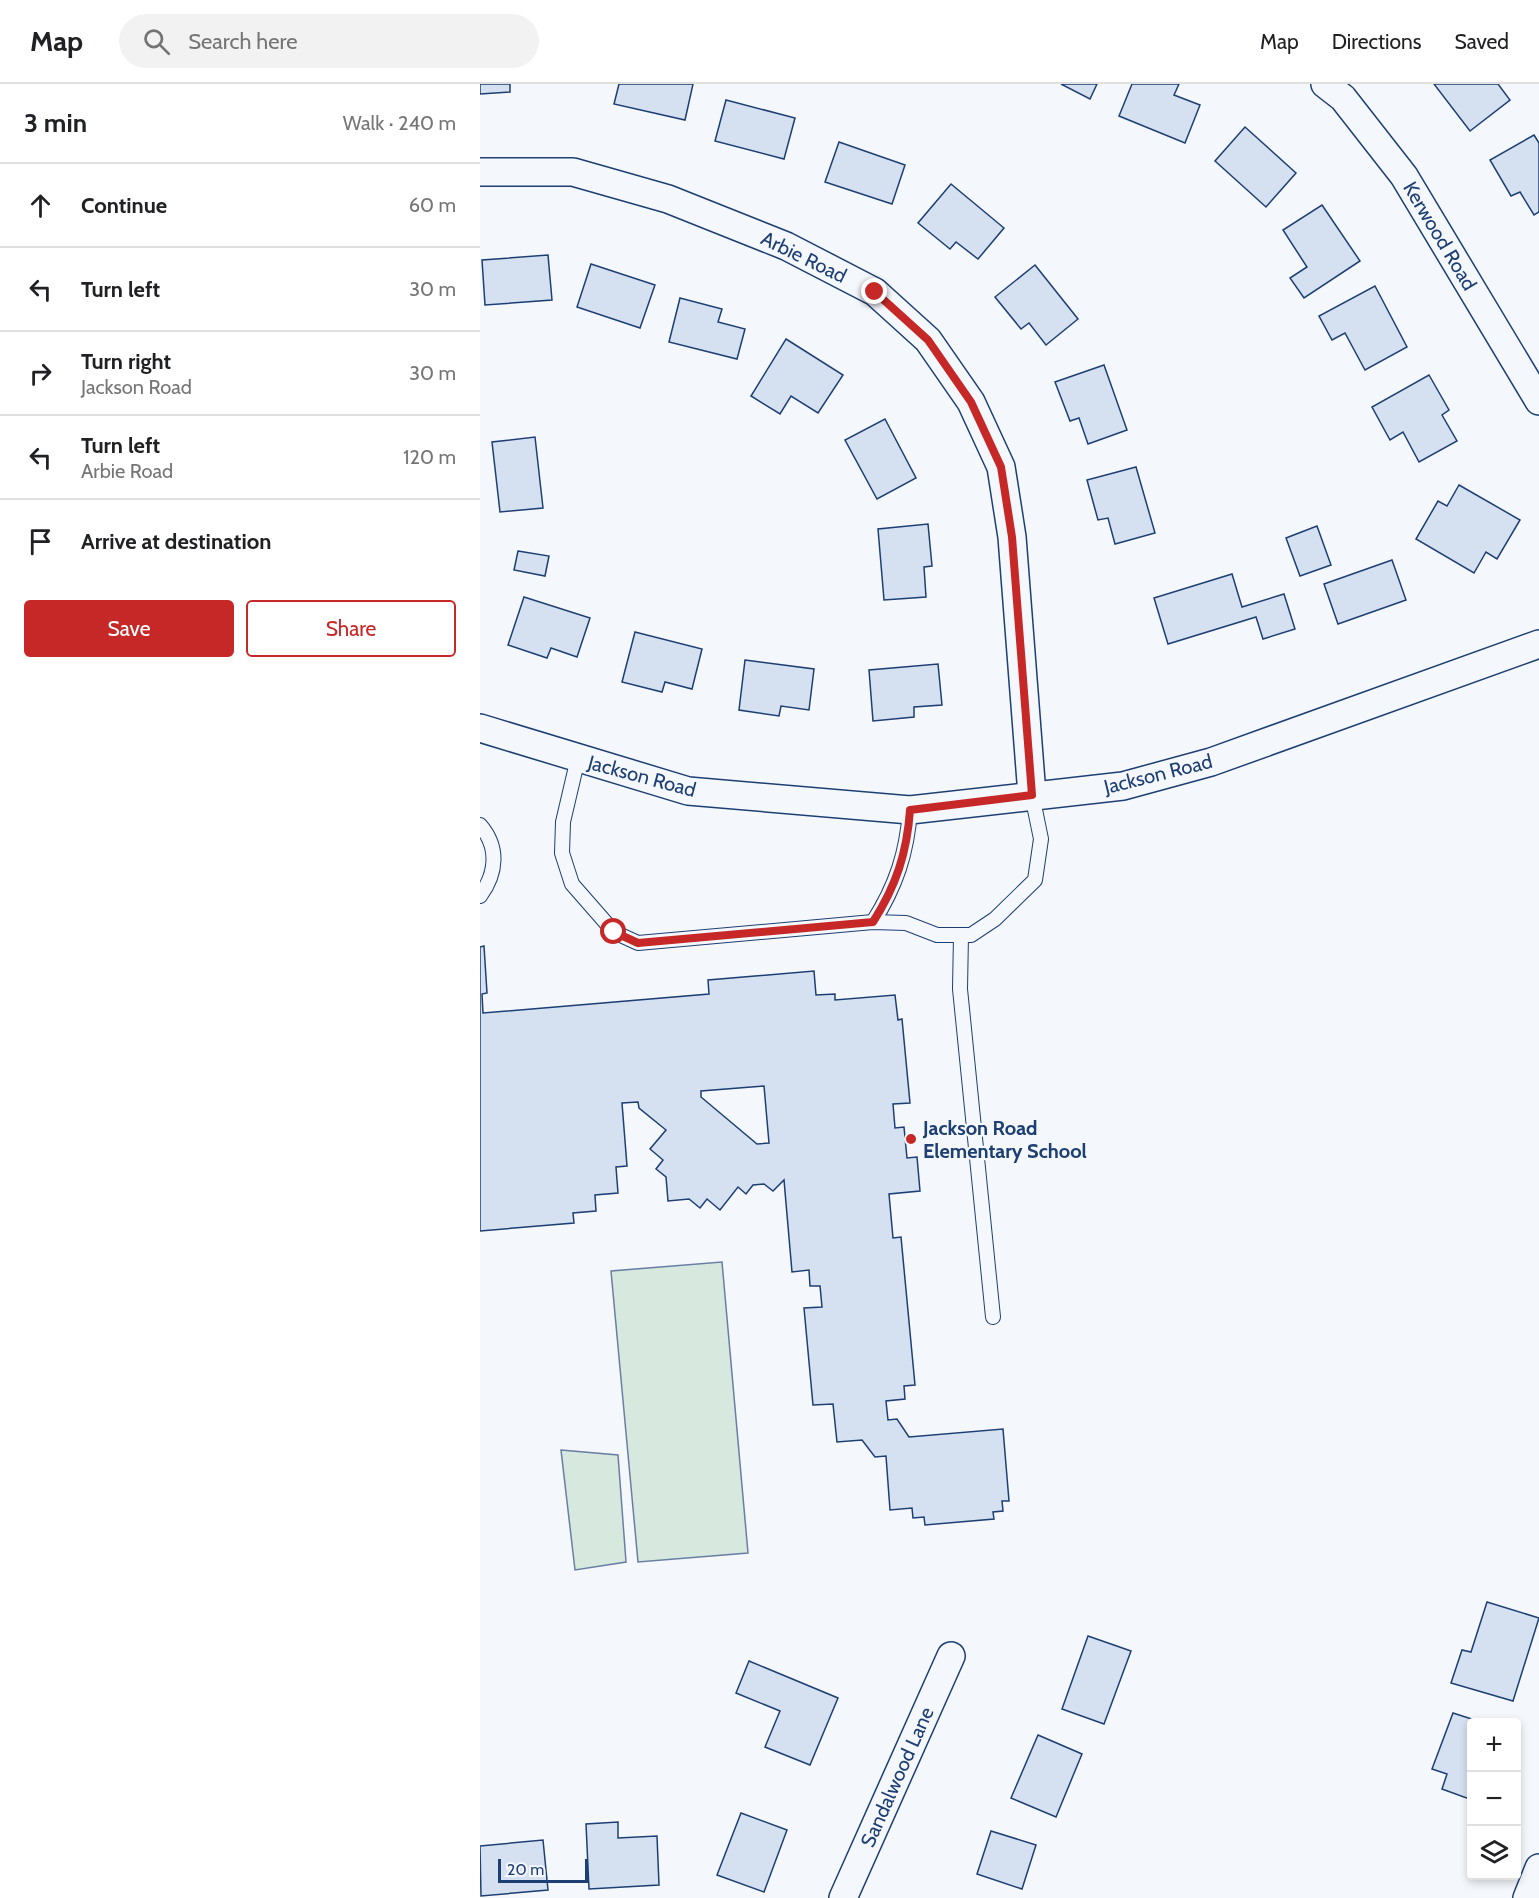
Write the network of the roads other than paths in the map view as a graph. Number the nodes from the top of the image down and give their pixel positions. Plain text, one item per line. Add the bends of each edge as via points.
1 (1325, 84) edge
2 (480, 172) edge
3 (1539, 401) edge
4 (1539, 644) edge
5 (480, 728) edge
6 (578, 758) junction
7 (1032, 795) junction
8 (910, 810) junction
9 (480, 825) edge
10 (480, 896) edge
11 (873, 922) junction
12 (961, 935) junction
13 (993, 1317) dead end
14 (951, 1656) dead end
15 (1539, 1868) edge
16 (843, 1898) edge
17 (1527, 1898) edge

1 - 3 street, Kerwood Road via 1343,98 1404,176
2 - 7 street, Arbie Road via 573,172 668,199 786,246 875,292 928,340 971,402 1001,467 1012,537
4 - 7 street, Jackson Road via 1211,762 1123,786
5 - 6 street, Jackson Road
6 - 8 street, Jackson Road via 688,792
6 - 11 lane via 563,822 562,853 572,884 614,932 638,943
7 - 8 street, Jackson Road
7 - 12 lane via 1041,839 1035,880 995,919 971,935
8 - 11 lane via 909,832 891,894
9 - 10 lane via 492,839 493,872
11 - 12 lane via 906,923 937,935
12 - 13 lane via 960,989
14 - 16 street, Sandalwood Lane
15 - 17 street

